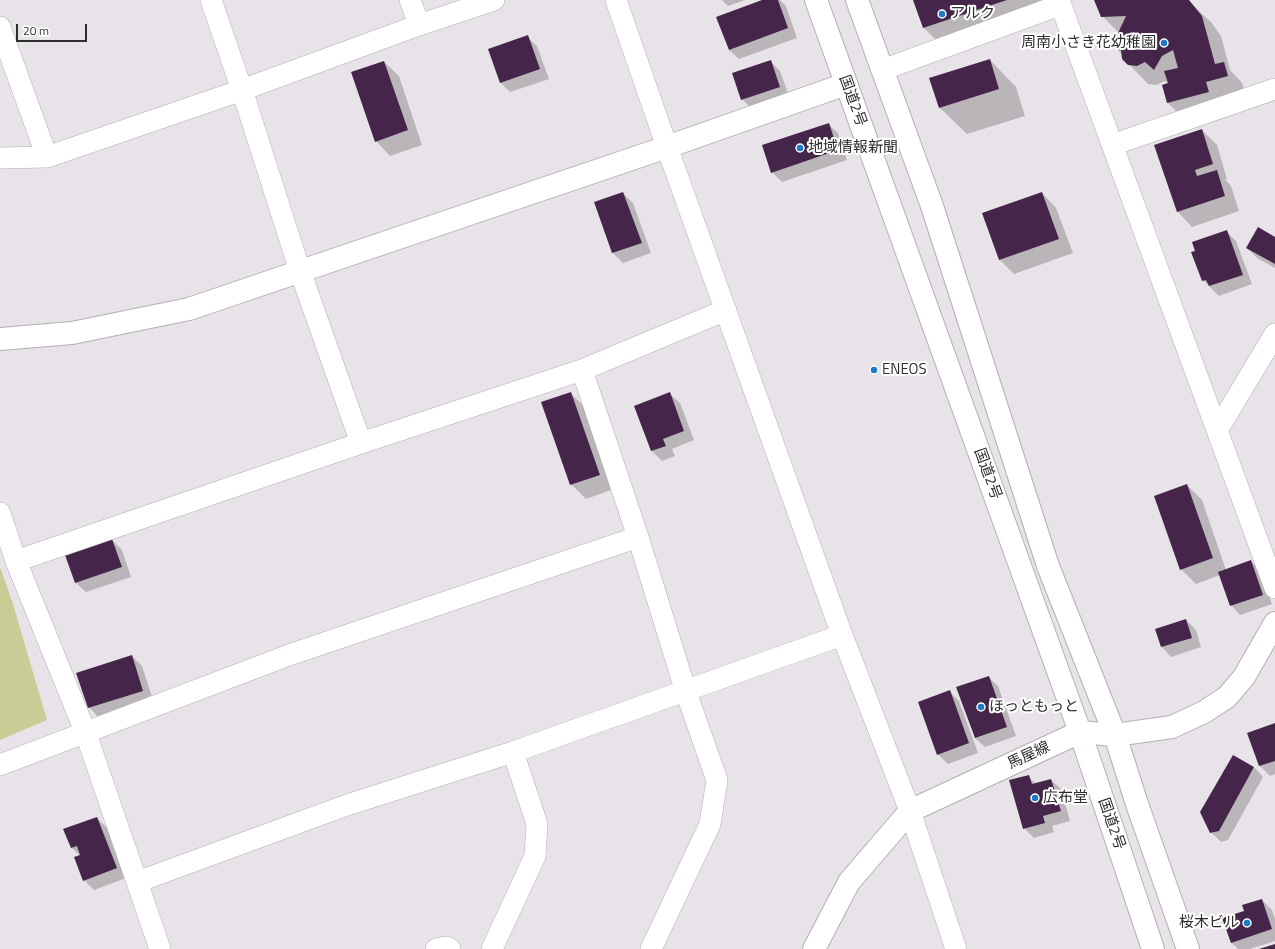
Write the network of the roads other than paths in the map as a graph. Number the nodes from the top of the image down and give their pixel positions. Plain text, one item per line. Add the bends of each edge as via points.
1 (210, 0) edge
2 (410, 0) edge
3 (494, 0) edge
4 (616, 0) edge
5 (816, 0) edge
6 (857, 0) edge
7 (1060, 3) edge
8 (419, 25) junction
9 (0, 27) edge
10 (882, 70) junction
11 (846, 84) junction
12 (1275, 89) edge
13 (242, 90) junction
14 (1112, 145) junction
15 (667, 147) junction
16 (0, 158) edge
17 (47, 158) junction
18 (300, 271) junction
19 (726, 310) junction
20 (1275, 334) edge
21 (0, 339) edge
22 (582, 370) junction
23 (1218, 429) junction
24 (361, 443) junction
25 (0, 513) edge
26 (638, 537) junction
27 (16, 561) junction
28 (1275, 588) edge
29 (1275, 623) edge
30 (842, 635) junction
31 (686, 692) junction
32 (1080, 732) junction
33 (86, 734) junction
34 (1115, 735) junction
35 (513, 752) junction
36 (0, 765) edge
37 (910, 811) junction
38 (137, 882) junction
39 (160, 949) edge
40 (436, 949) edge
41 (450, 949) edge
42 (492, 949) edge
43 (650, 949) edge
44 (814, 949) edge
45 (956, 949) edge
46 (1153, 949) edge
47 (1188, 949) edge

1 - 13 street
2 - 8 street
3 - 8 street
4 - 15 street
5 - 11 main road, 国道2号
6 - 10 main road, 国道2号
7 - 10 street
7 - 14 street
8 - 13 street
9 - 17 street
10 - 34 main road, 国道2号 via 932,206 1048,566
11 - 15 main road
11 - 32 main road, 国道2号
12 - 14 street
13 - 17 street
13 - 18 street
14 - 23 street
15 - 18 main road
15 - 19 street
16 - 17 street
18 - 21 main road via 189,309 72,333
18 - 24 street
19 - 22 street
19 - 30 street
20 - 23 street
22 - 24 street
22 - 26 street
23 - 28 street
24 - 27 street
25 - 27 street
26 - 31 street
26 - 33 street via 290,655
27 - 33 street
29 - 34 main road, 馬屋線 via 1244,677 1227,697 1204,712 1172,727
30 - 31 street
30 - 37 street
31 - 35 street
31 - 43 street via 717,780 710,824
32 - 34 main road, 馬屋線
32 - 37 main road, 馬屋線
32 - 46 main road, 国道2号
33 - 36 street
33 - 38 street
34 - 47 main road, 国道2号
35 - 38 street via 347,805
35 - 42 street via 537,824 535,856
37 - 44 main road, 馬屋線 via 849,882
37 - 45 street
38 - 39 street
40 - 41 street

